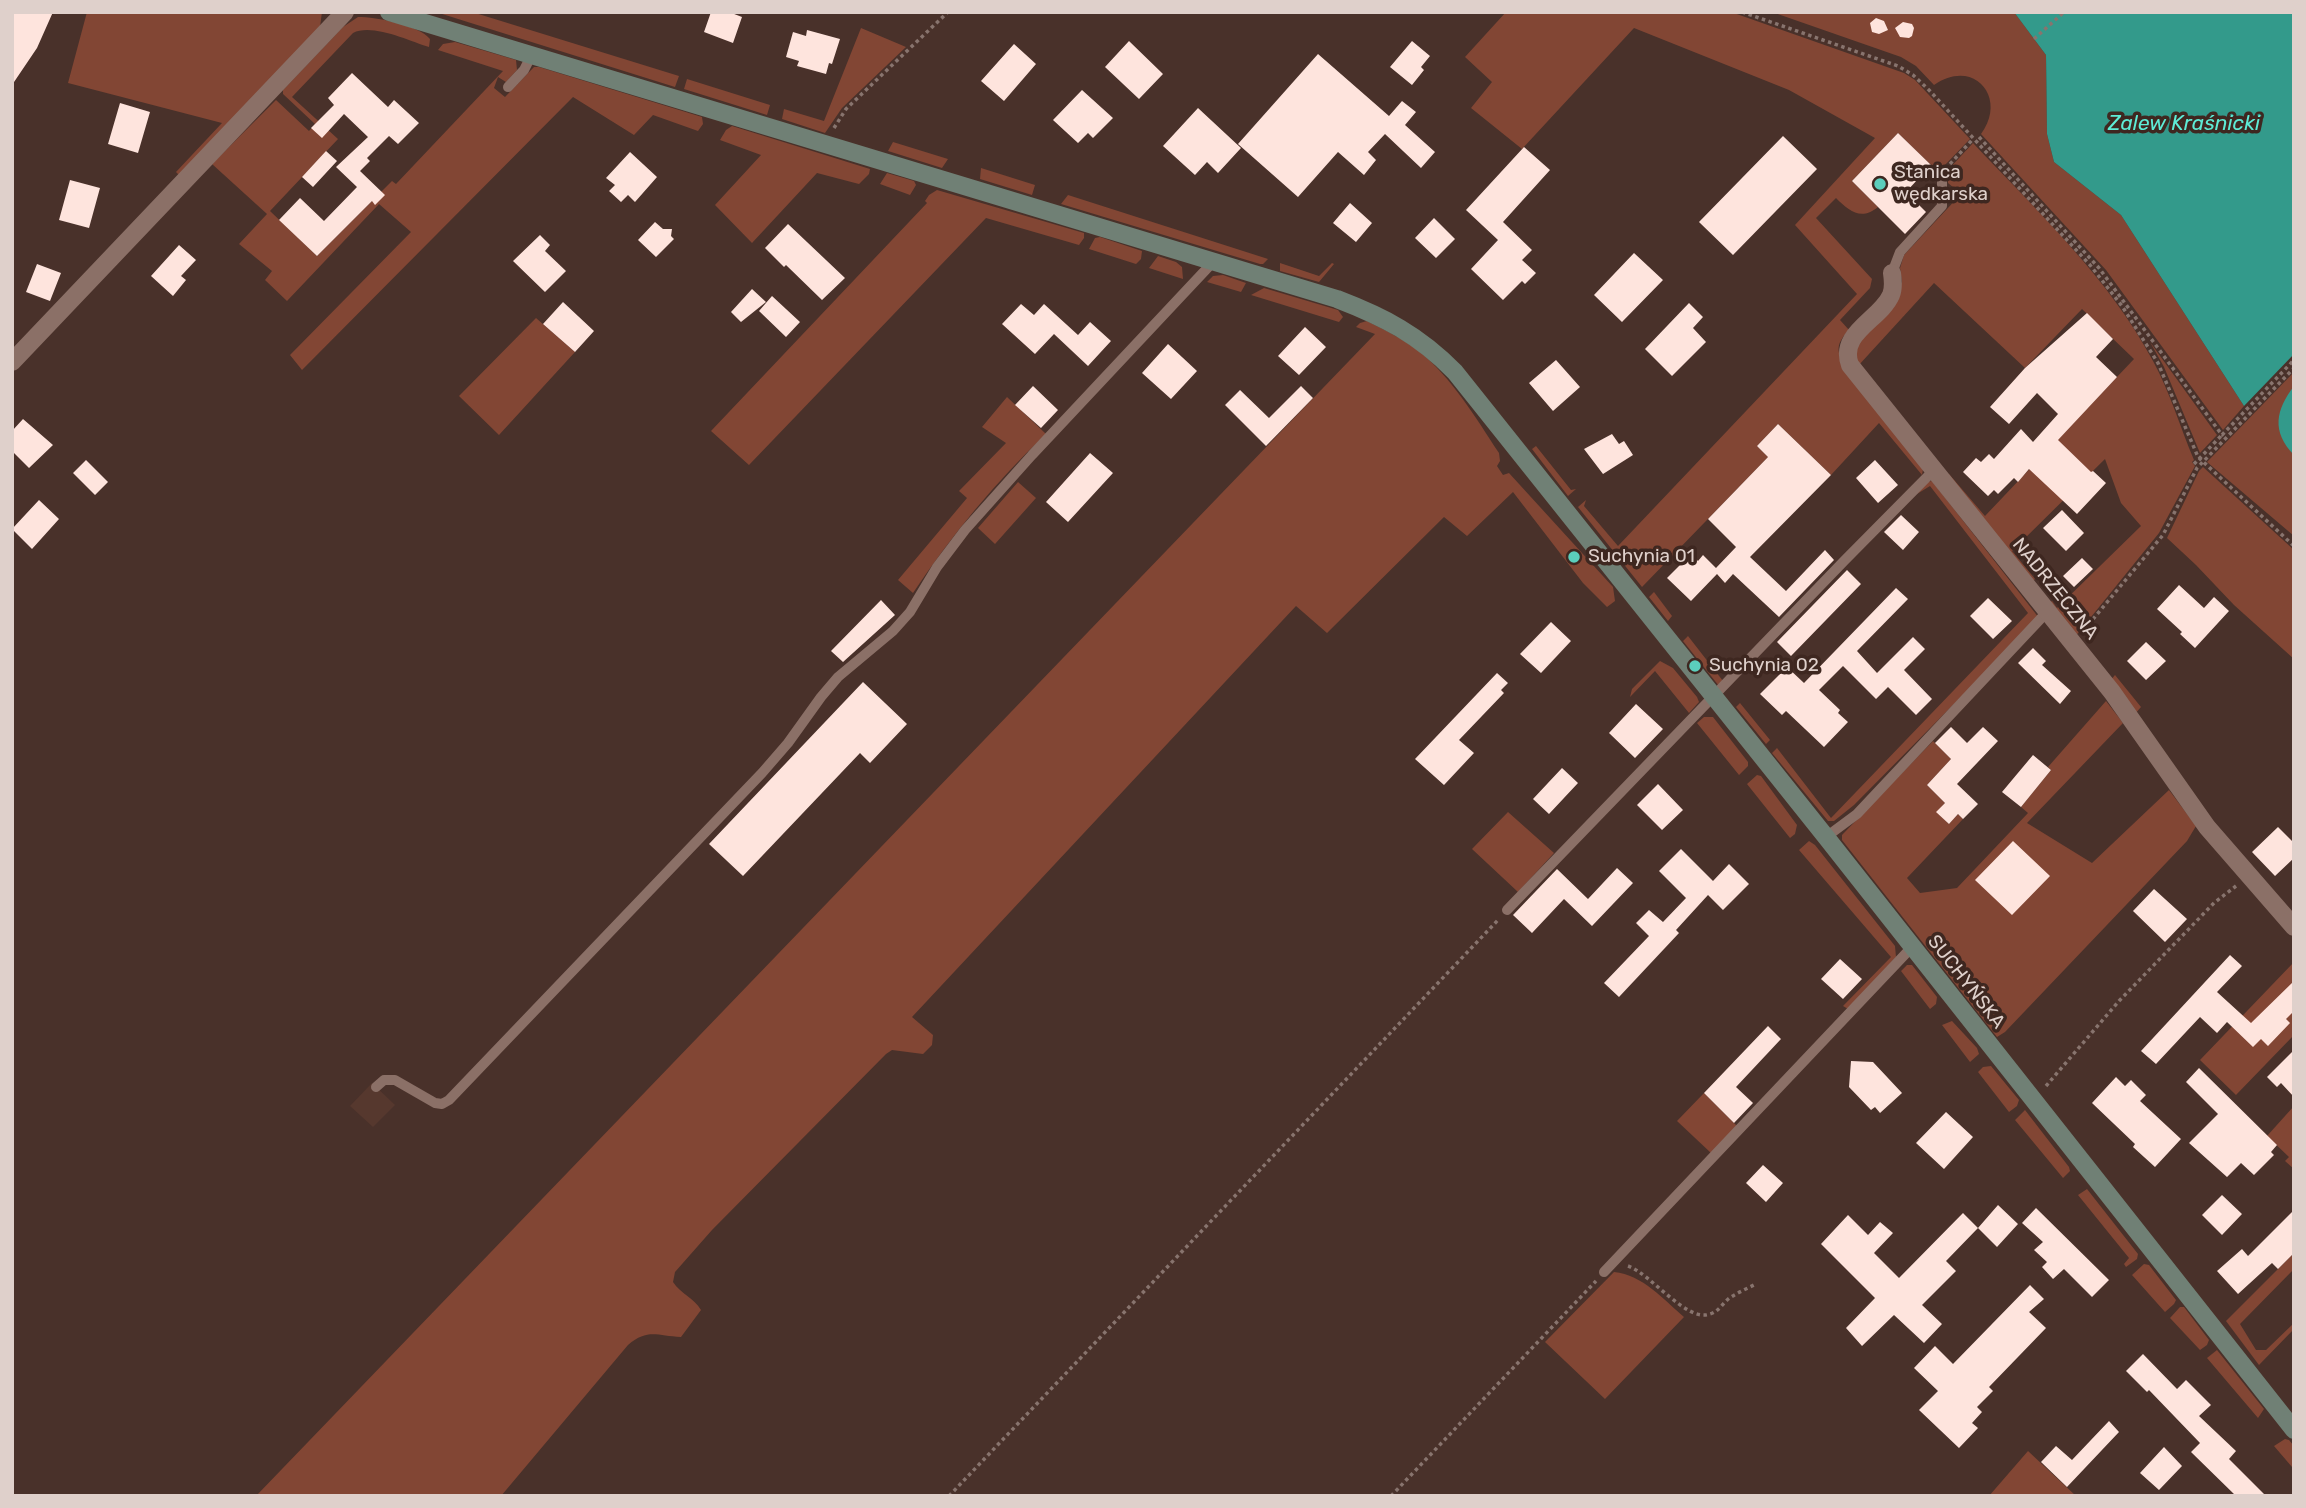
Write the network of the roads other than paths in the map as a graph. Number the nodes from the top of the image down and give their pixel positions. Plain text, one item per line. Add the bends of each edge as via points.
1 (345, 12) edge
2 (389, 12) edge
3 (531, 56) junction
4 (508, 87) dead end
5 (1942, 173) road end
6 (1214, 261) junction
7 (1892, 273) joint
8 (12, 362) edge
9 (1934, 470) junction
10 (2047, 612) junction
11 (1713, 697) junction
12 (1826, 837) junction
13 (1507, 911) road end
14 (2294, 927) edge
15 (1912, 947) junction
16 (376, 1087) dead end
17 (1608, 1268) road end
18 (2294, 1430) edge

1 - 8 street
2 - 3 street, SUCHYŃSKA
3 - 4 lane
3 - 6 street, SUCHYŃSKA
5 - 7 lane via 1942,206 1900,252
6 - 11 street, SUCHYŃSKA via 1337,299 1418,338 1455,372
6 - 16 lane via 965,530 893,631 838,677 762,773 449,1100 435,1103 395,1080 384,1080
7 - 9 street, NADRZECZNA via 1890,298 1855,335 1847,356 1854,372
9 - 10 street, NADRZECZNA
9 - 11 lane
10 - 12 lane via 1857,814
10 - 14 street, NADRZECZNA via 2112,692 2207,827
11 - 12 street, SUCHYŃSKA
11 - 13 lane
12 - 15 street, SUCHYŃSKA
15 - 17 lane
15 - 18 street, SUCHYŃSKA

